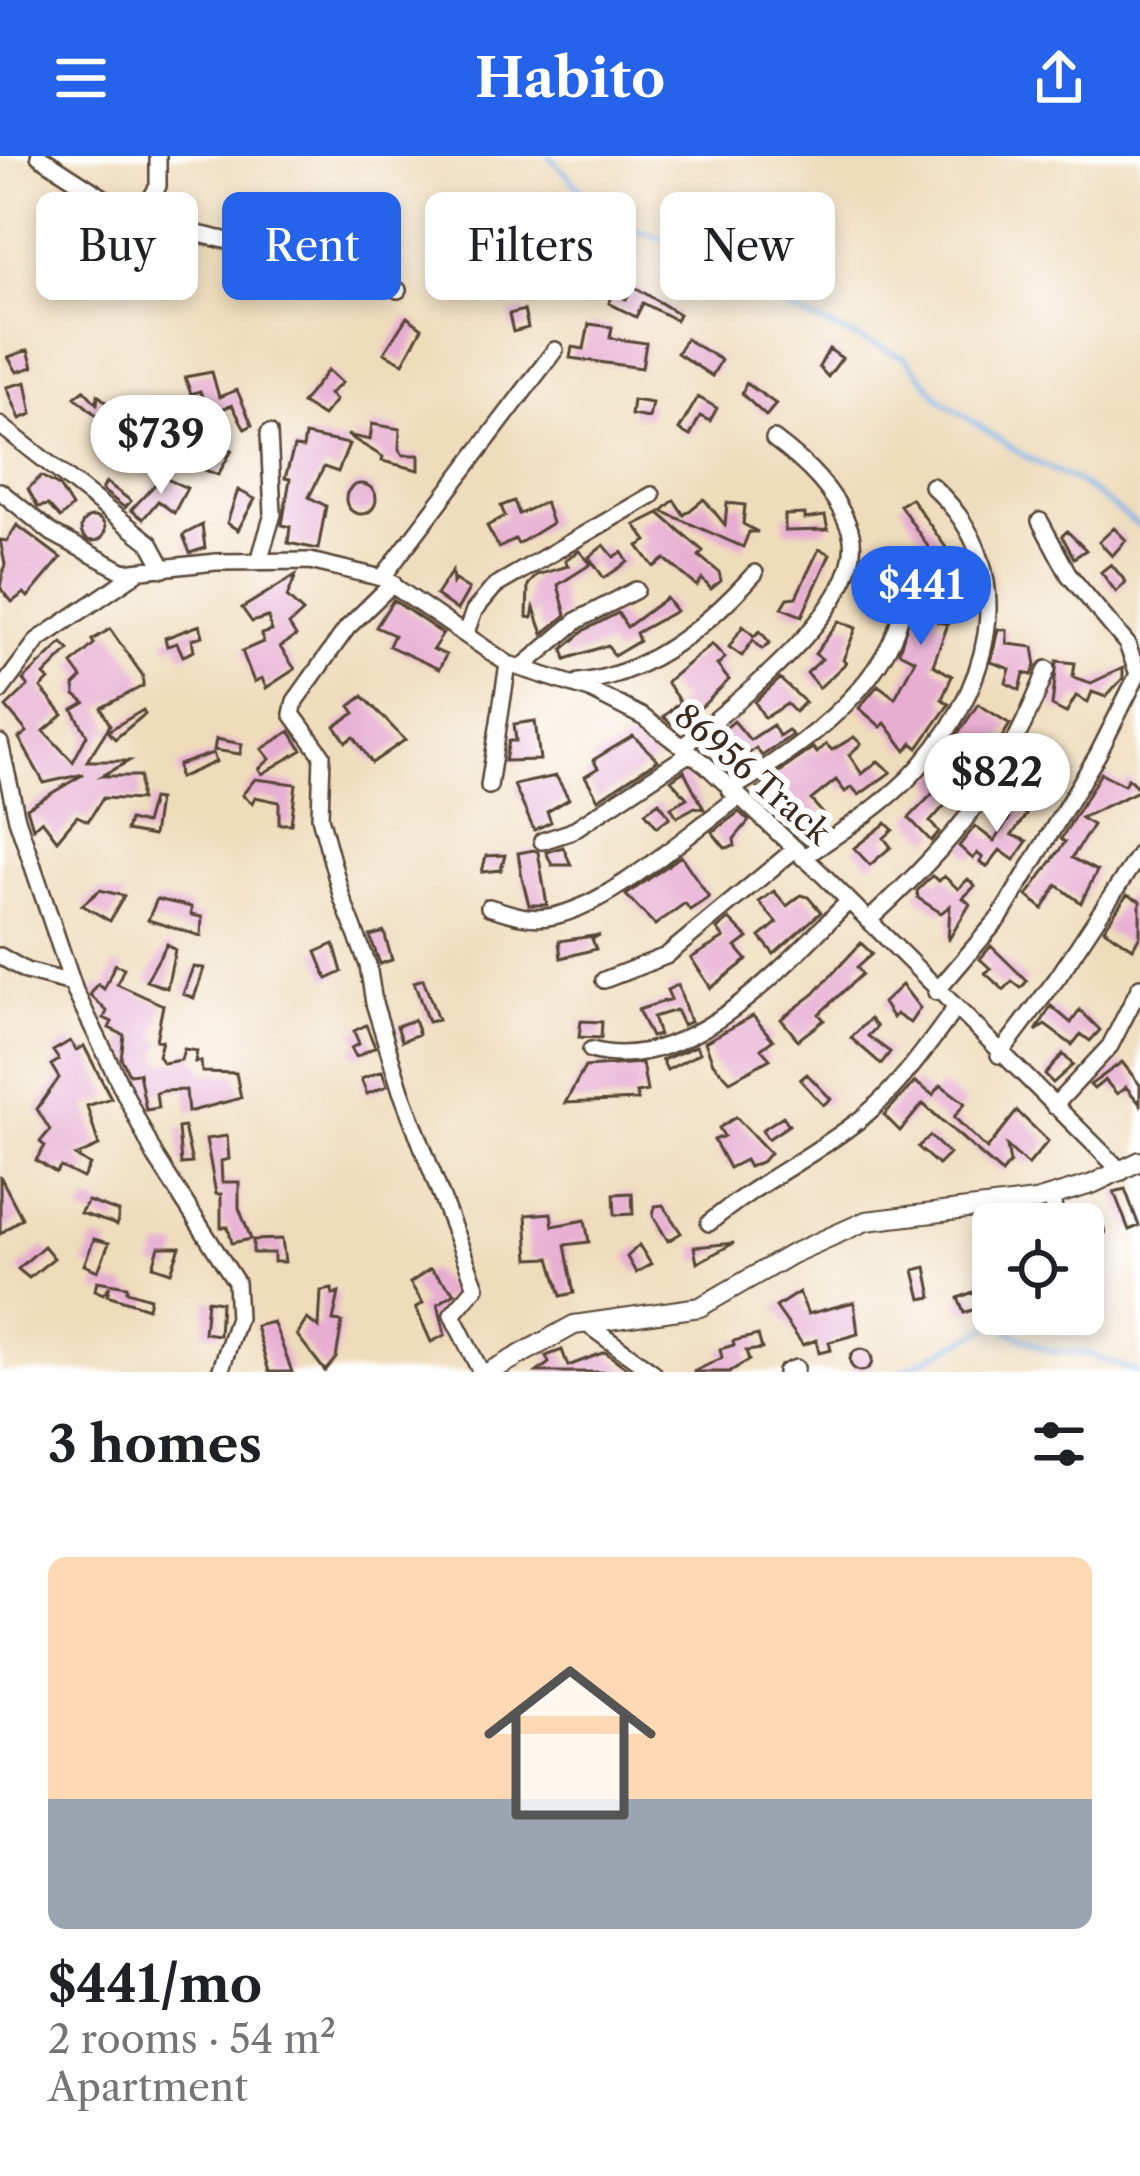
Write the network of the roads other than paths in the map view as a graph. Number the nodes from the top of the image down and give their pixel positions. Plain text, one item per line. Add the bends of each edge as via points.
1 (39, 156) edge
2 (158, 156) edge
3 (95, 192) edge
4 (155, 192) edge
5 (555, 350) dead end
6 (0, 424) edge
7 (269, 433) dead end
8 (774, 439) dead end
9 (932, 486) dead end
10 (0, 491) edge
11 (652, 495) dead end
12 (1040, 521) dead end
13 (259, 561) junction
14 (904, 567) dead end
15 (164, 568) junction
16 (137, 573) junction
17 (755, 573) dead end
18 (387, 580) junction
19 (636, 590) dead end
20 (465, 635) junction
21 (0, 650) edge
22 (20, 658) junction
23 (514, 666) junction
24 (1047, 669) dead end
25 (570, 683) junction
26 (0, 691) edge
27 (0, 743) edge
28 (686, 750) junction
29 (489, 786) dead end
30 (734, 794) junction
31 (542, 841) dead end
32 (1140, 853) edge
33 (799, 854) junction
34 (849, 902) junction
35 (489, 907) dead end
36 (868, 921) junction
37 (0, 956) edge
38 (604, 980) dead end
39 (72, 983) junction
40 (1140, 987) edge
41 (936, 992) junction
42 (954, 1010) junction
43 (591, 1050) dead end
44 (999, 1055) junction
45 (1054, 1106) junction
46 (1134, 1167) edge
47 (1052, 1196) junction
48 (1053, 1203) edge
49 (709, 1223) dead end
50 (585, 1323) junction
51 (220, 1372) edge
52 (488, 1372) edge
53 (652, 1372) edge

1 - 3 street
2 - 4 street
5 - 18 street
6 - 15 street via 150,543
7 - 13 street via 273,514
8 - 28 street via 826,487 850,531 849,567 805,636
9 - 33 street via 962,519 986,578 987,643 929,754 870,812
10 - 16 street via 98,561
11 - 20 street via 495,586
12 - 41 street via 1069,574 1127,644 1138,674 1000,917
13 - 15 street, 86956 Track
13 - 18 street, 86956 Track via 310,561
14 - 30 street via 903,610 872,670 793,753
15 - 16 street, 86956 Track
16 - 22 street
17 - 25 street via 694,632 612,677
18 - 20 street, 86956 Track
18 - 52 street via 292,714 322,755 320,817 342,898 401,1091 474,1271 476,1287 452,1315
19 - 23 street
20 - 23 street, 86956 Track
21 - 22 street
22 - 26 street
23 - 25 street, 86956 Track
23 - 29 street
24 - 36 street via 994,786 929,865
25 - 28 street, 86956 Track via 631,710
27 - 39 street via 16,819
28 - 30 street, 86956 Track
28 - 31 street via 570,832
30 - 33 street, 86956 Track
30 - 35 street via 638,870 568,911 533,918
32 - 44 street
33 - 34 street, 86956 Track
33 - 38 street via 666,956
34 - 36 street, 86956 Track
34 - 43 street via 768,982 708,1025 625,1057
36 - 41 street, 86956 Track
37 - 39 street
39 - 51 street via 148,1142 236,1282 238,1318
40 - 45 street via 1110,1046
41 - 42 street, 86956 Track
42 - 44 street, 86956 Track
42 - 49 street via 860,1119
44 - 45 street, 86956 Track
45 - 46 street, 86956 Track
46 - 47 street
47 - 48 street
47 - 50 street via 866,1221 700,1307
50 - 52 street
50 - 53 street

